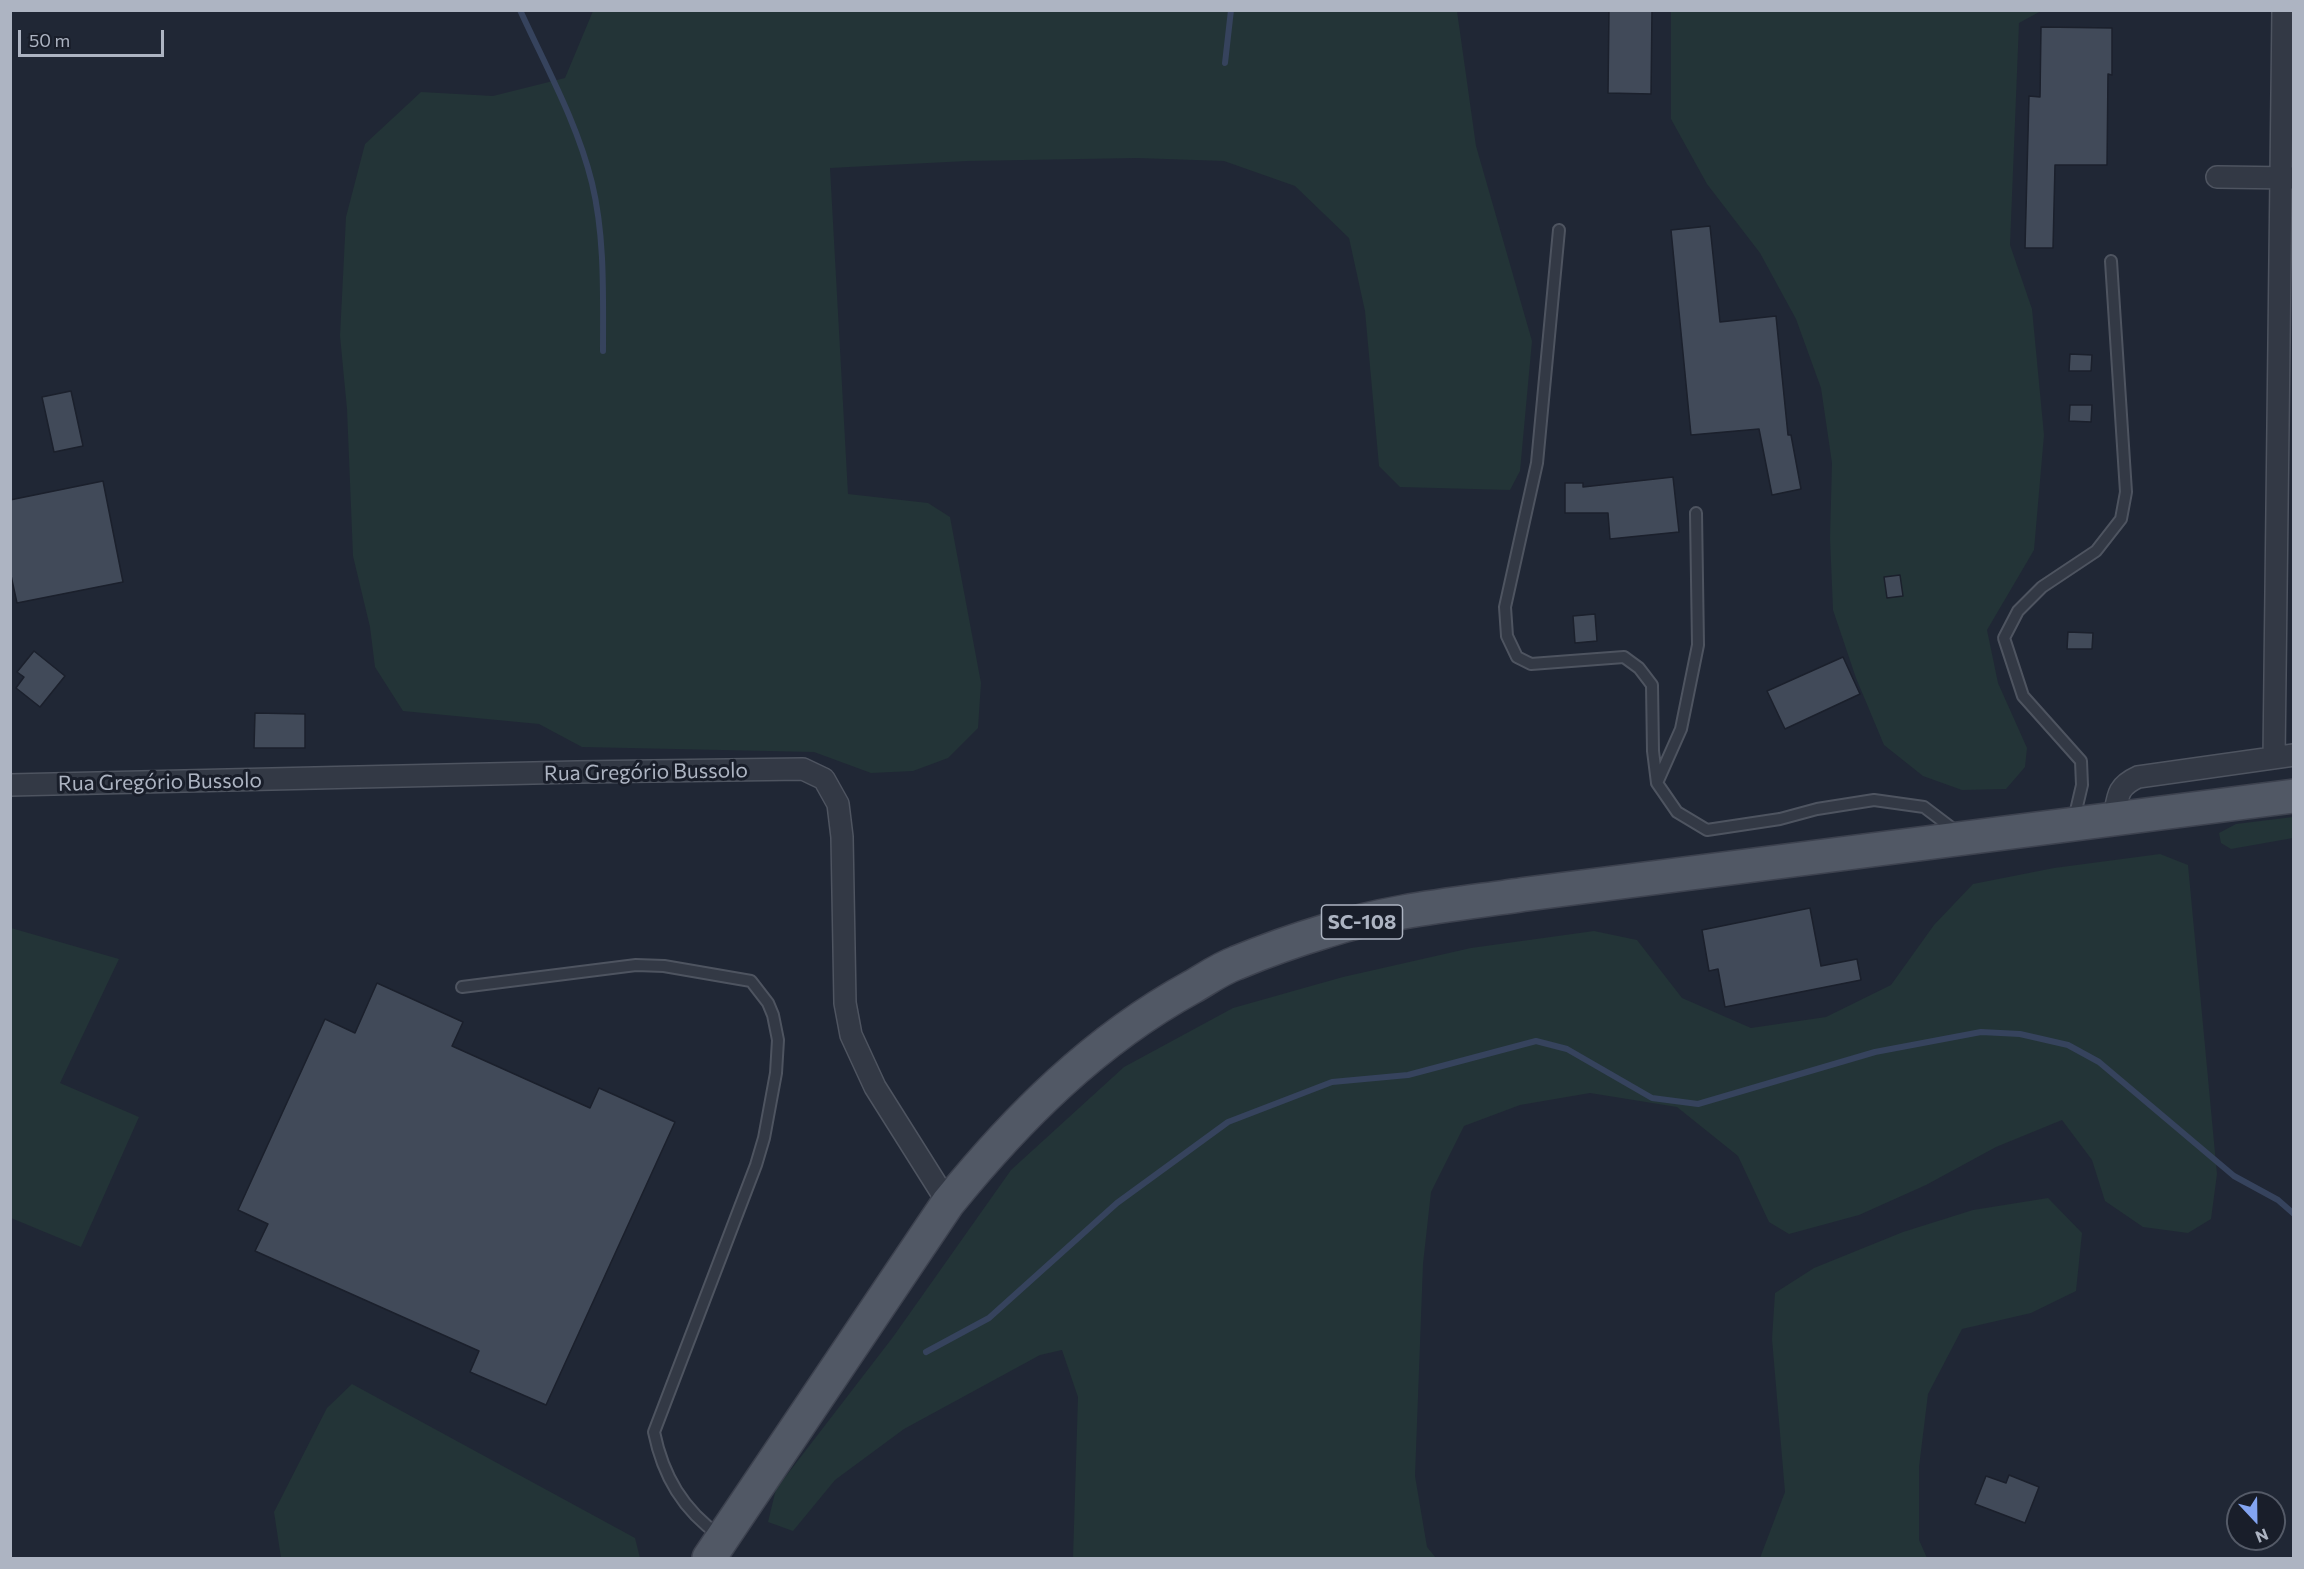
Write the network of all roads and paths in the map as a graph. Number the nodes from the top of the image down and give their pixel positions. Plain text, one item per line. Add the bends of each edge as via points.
1 (2283, 10) edge
2 (2217, 177) dead end
3 (2287, 178) edge
4 (1559, 230) dead end
5 (2111, 261) dead end
6 (1696, 513) dead end
7 (2284, 756) edge
8 (1657, 783) junction
9 (10, 786) edge
10 (2294, 796) edge
11 (2114, 819) junction
12 (2073, 824) junction
13 (1966, 839) junction
14 (462, 987) dead end
15 (948, 1203) junction
16 (715, 1548) edge

1 - 3 street
2 - 3 street
3 - 7 street
4 - 8 lane via 1537,463 1505,607 1507,636 1517,657 1531,664 1623,657 1639,668 1652,685
5 - 12 lane via 2126,492 2121,519 2096,551 2034,595 2019,611 2004,638 2023,696 2081,761 2082,785
6 - 8 lane via 1698,645 1680,729
7 - 11 street via 2138,777 2119,791
8 - 13 lane via 1677,812 1707,830 1874,800 1924,807
9 - 15 street, Rua Gregório Bussolo via 803,769 824,779 838,804 845,1003 851,1035 875,1087
10 - 11 main road, SC-108
11 - 12 main road, SC-108
12 - 13 main road, SC-108
13 - 15 main road, SC-108 via 1414,910 1327,930 1234,963 1164,1002 1096,1051 988,1154
14 - 16 lane via 636,965 664,966 751,981 768,1003 778,1040 762,1145 654,1432 673,1487
15 - 16 main road, SC-108

